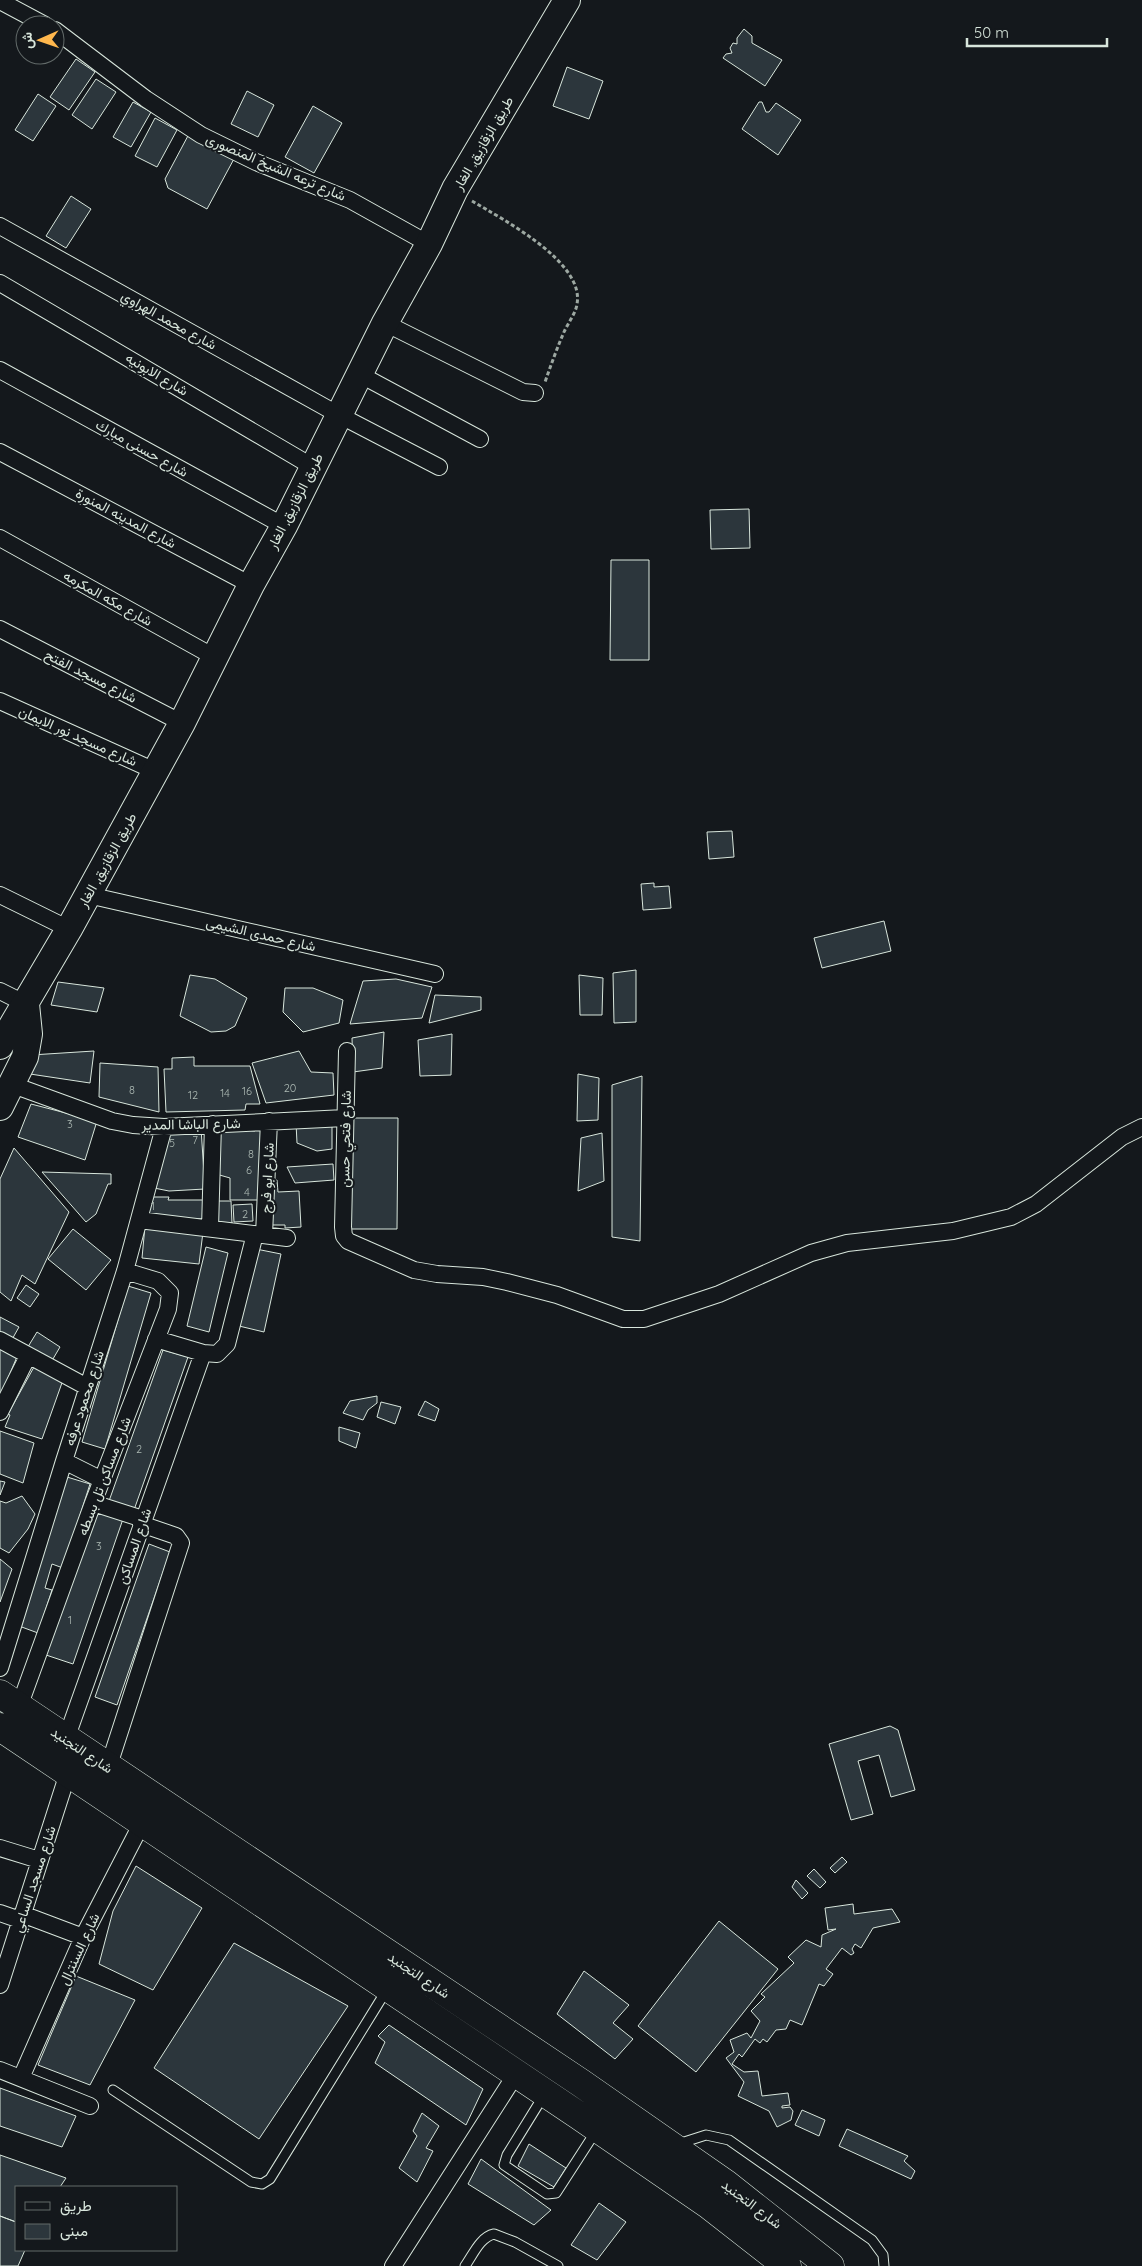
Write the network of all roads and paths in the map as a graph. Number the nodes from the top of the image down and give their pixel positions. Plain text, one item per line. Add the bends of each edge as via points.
1 (566, 0) edge
2 (2, 6) edge
3 (22, 15) edge
4 (65, 38) edge
5 (455, 189) junction
6 (0, 226) edge
7 (429, 244) junction
8 (0, 283) edge
9 (385, 323) junction
10 (0, 370) edge
11 (359, 374) junction
12 (535, 393) joint
13 (339, 415) junction
14 (480, 439) dead end
15 (0, 452) edge
16 (313, 467) junction
17 (439, 467) dead end
18 (284, 526) junction
19 (0, 538) edge
20 (251, 585) junction
21 (0, 629) edge
22 (216, 658) junction
23 (0, 701) edge
24 (182, 723) junction
25 (155, 771) junction
26 (88, 894) junction
27 (0, 895) edge
28 (69, 929) junction
29 (435, 974) dead end
30 (0, 991) edge
31 (26, 1004) junction
32 (0, 1046) edge
33 (347, 1051) dead end
34 (13, 1085) junction
35 (0, 1107) edge
36 (345, 1118) junction
37 (269, 1121) junction
38 (212, 1124) junction
39 (164, 1127) junction
40 (1142, 1127) edge
41 (139, 1220) junction
42 (210, 1228) junction
43 (260, 1234) junction
44 (287, 1238) dead end
45 (125, 1271) junction
46 (156, 1339) junction
47 (0, 1340) edge
48 (203, 1353) junction
49 (28, 1356) junction
50 (87, 1387) junction
51 (0, 1412) edge
52 (64, 1461) junction
53 (102, 1480) junction
54 (93, 1503) junction
55 (142, 1521) junction
56 (0, 1668) edge
57 (10, 1700) edge
58 (0, 1728) edge
59 (66, 1739) junction
60 (108, 1768) junction
61 (68, 1773) junction
62 (142, 1823) junction
63 (0, 1848) edge
64 (39, 1860) junction
65 (0, 1913) edge
66 (21, 1917) junction
67 (83, 1937) junction
68 (0, 1986) edge
69 (387, 1988) junction
70 (0, 2070) edge
71 (516, 2074) junction
72 (21, 2078) junction
73 (113, 2090) dead end
74 (544, 2093) junction
75 (90, 2106) dead end
76 (598, 2128) junction
77 (672, 2146) junction
78 (726, 2184) junction
79 (770, 2256) edge
80 (394, 2266) edge
81 (465, 2266) edge
82 (558, 2266) edge
83 (812, 2266) edge
84 (830, 2266) edge
85 (884, 2266) edge

1 - 5 main road, طريق الزقازيق, الغار
2 - 3 street
4 - 7 street, شارع ترعه الشيخ المنصورى via 146,99 201,135 256,162 350,200
5 - 7 main road, طريق الزقازيق, الغار
5 - 12 path via 553,255 576,287 577,306 544,385
6 - 13 street, شارع محمد الهراوي
7 - 9 main road, طريق الزقازيق, الغار
8 - 16 street, شارع الابونيه
9 - 11 main road, طريق الزقازيق, الغار
9 - 12 street via 522,392
10 - 18 street, شارع حسنى مبارك
11 - 13 main road, طريق الزقازيق, الغار
11 - 14 street
13 - 16 main road, طريق الزقازيق, الغار
13 - 17 street, شارع محمد الهراوي
15 - 20 street, شارع المدينه المنورة
16 - 18 main road, طريق الزقازيق, الغار
18 - 20 main road, طريق الزقازيق, الغار
19 - 22 street, شارع مكه المكرمه
20 - 22 main road, طريق الزقازيق, الغار
21 - 24 street, شارع مسجد الفتح
22 - 24 main road, طريق الزقازيق, الغار
23 - 25 street, شارع مسجد نور الايمان
24 - 25 main road, طريق الزقازيق, الغار
25 - 26 main road, طريق الزقازيق, الغار
26 - 28 main road, طريق الزقازيق, الغار
26 - 29 street, شارع حمدى الشيمى
27 - 28 street
28 - 31 main road, طريق الزقازيق, الغار
30 - 31 street
31 - 32 main road, طريق الزقازيق, الغار
31 - 34 main road via 29,1034 25,1057
33 - 36 street, شارع فتحي حسن
34 - 35 main road
34 - 39 street, شارع الباشا المدير via 112,1121
36 - 37 street, شارع الباشا المدير
36 - 40 street, شارع فتحي حسن via 343,1227 344,1236 351,1243 414,1270 507,1282 623,1318 644,1319 719,1294 811,1253 847,1243 953,1231 1011,1217 1036,1204 1122,1137
37 - 38 street, شارع الباشا المدير
37 - 43 street, شارع ابو فرج
38 - 39 street, شارع الباشا المدير
38 - 42 street
39 - 41 street, شارع محمود عرفه
41 - 42 street
41 - 45 street, شارع محمود عرفه
42 - 43 street
43 - 44 street
43 - 48 street, شارع ابو فرج via 227,1344 217,1354
45 - 46 street, شارع مساكن تل بسطه via 158,1281 170,1292 168,1309
45 - 50 street, شارع محمود عرفه
46 - 48 street
46 - 53 street, شارع مساكن تل بسطه
47 - 49 street
48 - 55 street, شارع المساكن
49 - 50 street
49 - 51 street
50 - 52 street, شارع محمود عرفه
52 - 53 street
52 - 56 street, شارع محمود عرفه
53 - 54 street, شارع مساكن تل بسطه
54 - 55 street
54 - 57 street, شارع مساكن تل بسطه
55 - 59 street, شارع المساكن
55 - 60 street via 176,1536 181,1544
57 - 59 highway, شارع التجنيد
58 - 61 highway, شارع التجنيد
59 - 60 highway, شارع التجنيد
60 - 77 highway, شارع التجنيد
61 - 62 highway, شارع التجنيد
61 - 64 street, شارع مسجد الساعي
62 - 67 street, شارع السنترال
62 - 69 highway, شارع التجنيد
63 - 64 street
64 - 66 street, شارع مسجد الساعي
65 - 66 street
66 - 67 street
66 - 68 street, شارع مسجد الساعي
67 - 72 street, شارع السنترال
69 - 71 highway, شارع التجنيد
69 - 73 lane via 270,2179 262,2184 251,2182
70 - 72 street
71 - 74 highway, شارع التجنيد
71 - 80 street
72 - 75 street
74 - 76 highway, شارع التجنيد
74 - 76 lane via 507,2155 504,2166 546,2194 556,2193
76 - 79 highway, شارع التجنيد via 709,2205
77 - 78 highway, شارع التجنيد
77 - 85 lane via 706,2136 729,2140 872,2240 883,2255
78 - 83 highway via 761,2223
78 - 84 highway, شارع التجنيد
81 - 82 lane via 485,2237 494,2234

